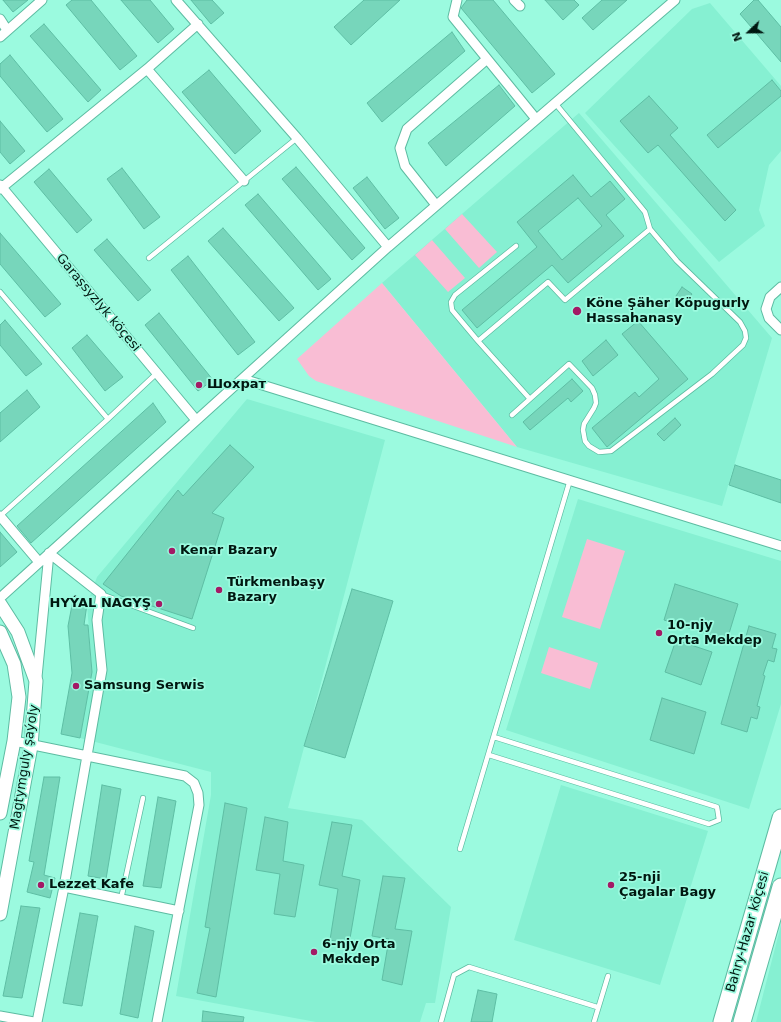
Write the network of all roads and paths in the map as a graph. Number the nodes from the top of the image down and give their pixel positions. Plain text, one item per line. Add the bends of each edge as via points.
1 (42, 0) edge
2 (176, 0) edge
3 (457, 0) edge
4 (675, 0) edge
5 (0, 19) edge
6 (198, 24) junction
7 (7, 30) junction
8 (0, 37) edge
9 (487, 59) junction
10 (147, 69) junction
11 (555, 103) junction
12 (536, 119) junction
13 (296, 138) junction
14 (244, 181) junction
15 (1, 187) edge
16 (436, 205) junction
17 (650, 229) junction
18 (516, 246) dead end
19 (388, 247) junction
20 (149, 258) dead end
21 (781, 287) edge
22 (0, 292) edge
23 (781, 330) edge
24 (478, 342) junction
25 (157, 373) junction
26 (244, 379) junction
27 (530, 399) junction
28 (512, 415) dead end
29 (108, 419) junction
30 (196, 420) junction
31 (570, 480) junction
32 (0, 516) edge
33 (781, 546) edge
34 (49, 553) junction
35 (39, 562) junction
36 (101, 594) junction
37 (0, 598) edge
38 (0, 604) edge
39 (193, 628) dead end
40 (0, 632) edge
41 (36, 680) junction
42 (494, 737) junction
43 (14, 741) junction
44 (31, 746) junction
45 (489, 755) junction
46 (87, 756) junction
47 (143, 798) dead end
48 (0, 813) edge
49 (781, 818) edge
50 (460, 849) dead end
51 (64, 887) junction
52 (781, 887) edge
53 (121, 899) junction
54 (757, 901) junction
55 (776, 906) junction
56 (178, 911) junction
57 (0, 914) edge
58 (608, 976) dead end
59 (597, 1007) junction
60 (0, 1016) edge
61 (36, 1022) edge
62 (157, 1022) edge
63 (442, 1022) edge
64 (594, 1022) edge
65 (722, 1022) edge
66 (742, 1022) edge

1 - 7 street
2 - 6 street
3 - 9 street via 453,17
4 - 11 street
5 - 7 street
6 - 10 street
6 - 13 street
7 - 8 street
9 - 12 street
9 - 16 street via 407,129 400,148 405,166
10 - 14 street
10 - 15 street
11 - 12 street
11 - 17 lane via 645,212
12 - 16 street
13 - 14 lane
13 - 19 street
14 - 20 lane
15 - 25 street, Garaşsyzlyk köçesi
16 - 19 street
17 - 24 lane via 565,300 548,282
17 - 27 lane via 677,261 740,322 746,338 743,345 712,374 611,451 594,450 585,441 584,424 596,403 595,395 592,388 569,364
18 - 24 lane via 451,302 452,310
19 - 26 street
21 - 23 street via 770,296 766,309 769,318
22 - 29 lane
24 - 27 lane
25 - 29 lane
25 - 30 street, Garaşsyzlyk köçesi
26 - 30 street
26 - 31 street
27 - 28 lane
29 - 32 lane
30 - 34 street
31 - 33 street
31 - 42 lane
32 - 35 street
34 - 35 street
34 - 36 street
34 - 41 street
35 - 37 street
36 - 39 lane
36 - 46 street via 97,620 102,670
38 - 41 street, Magtymguly şaýoly via 18,632
40 - 43 street, Magtymguly şaýoly via 14,664 19,697
41 - 44 street, Magtymguly şaýoly
42 - 45 lane
42 - 45 lane via 717,807 719,820 709,824
43 - 44 street
43 - 48 street, Magtymguly şaýoly
44 - 46 street
44 - 57 street, Magtymguly şaýoly
45 - 50 lane
46 - 51 street
46 - 56 street via 185,776 194,783 199,805
47 - 53 lane
49 - 54 highway, Bahry-Hazar köçesi
51 - 53 street
51 - 61 street
52 - 55 highway, Bahry-Hazar köçesi
53 - 56 street
54 - 55 highway
54 - 65 highway, Bahry-Hazar köçesi
55 - 66 highway, Bahry-Hazar köçesi
56 - 62 street
58 - 59 lane
59 - 63 lane via 469,967 454,975
59 - 64 lane
60 - 61 street

